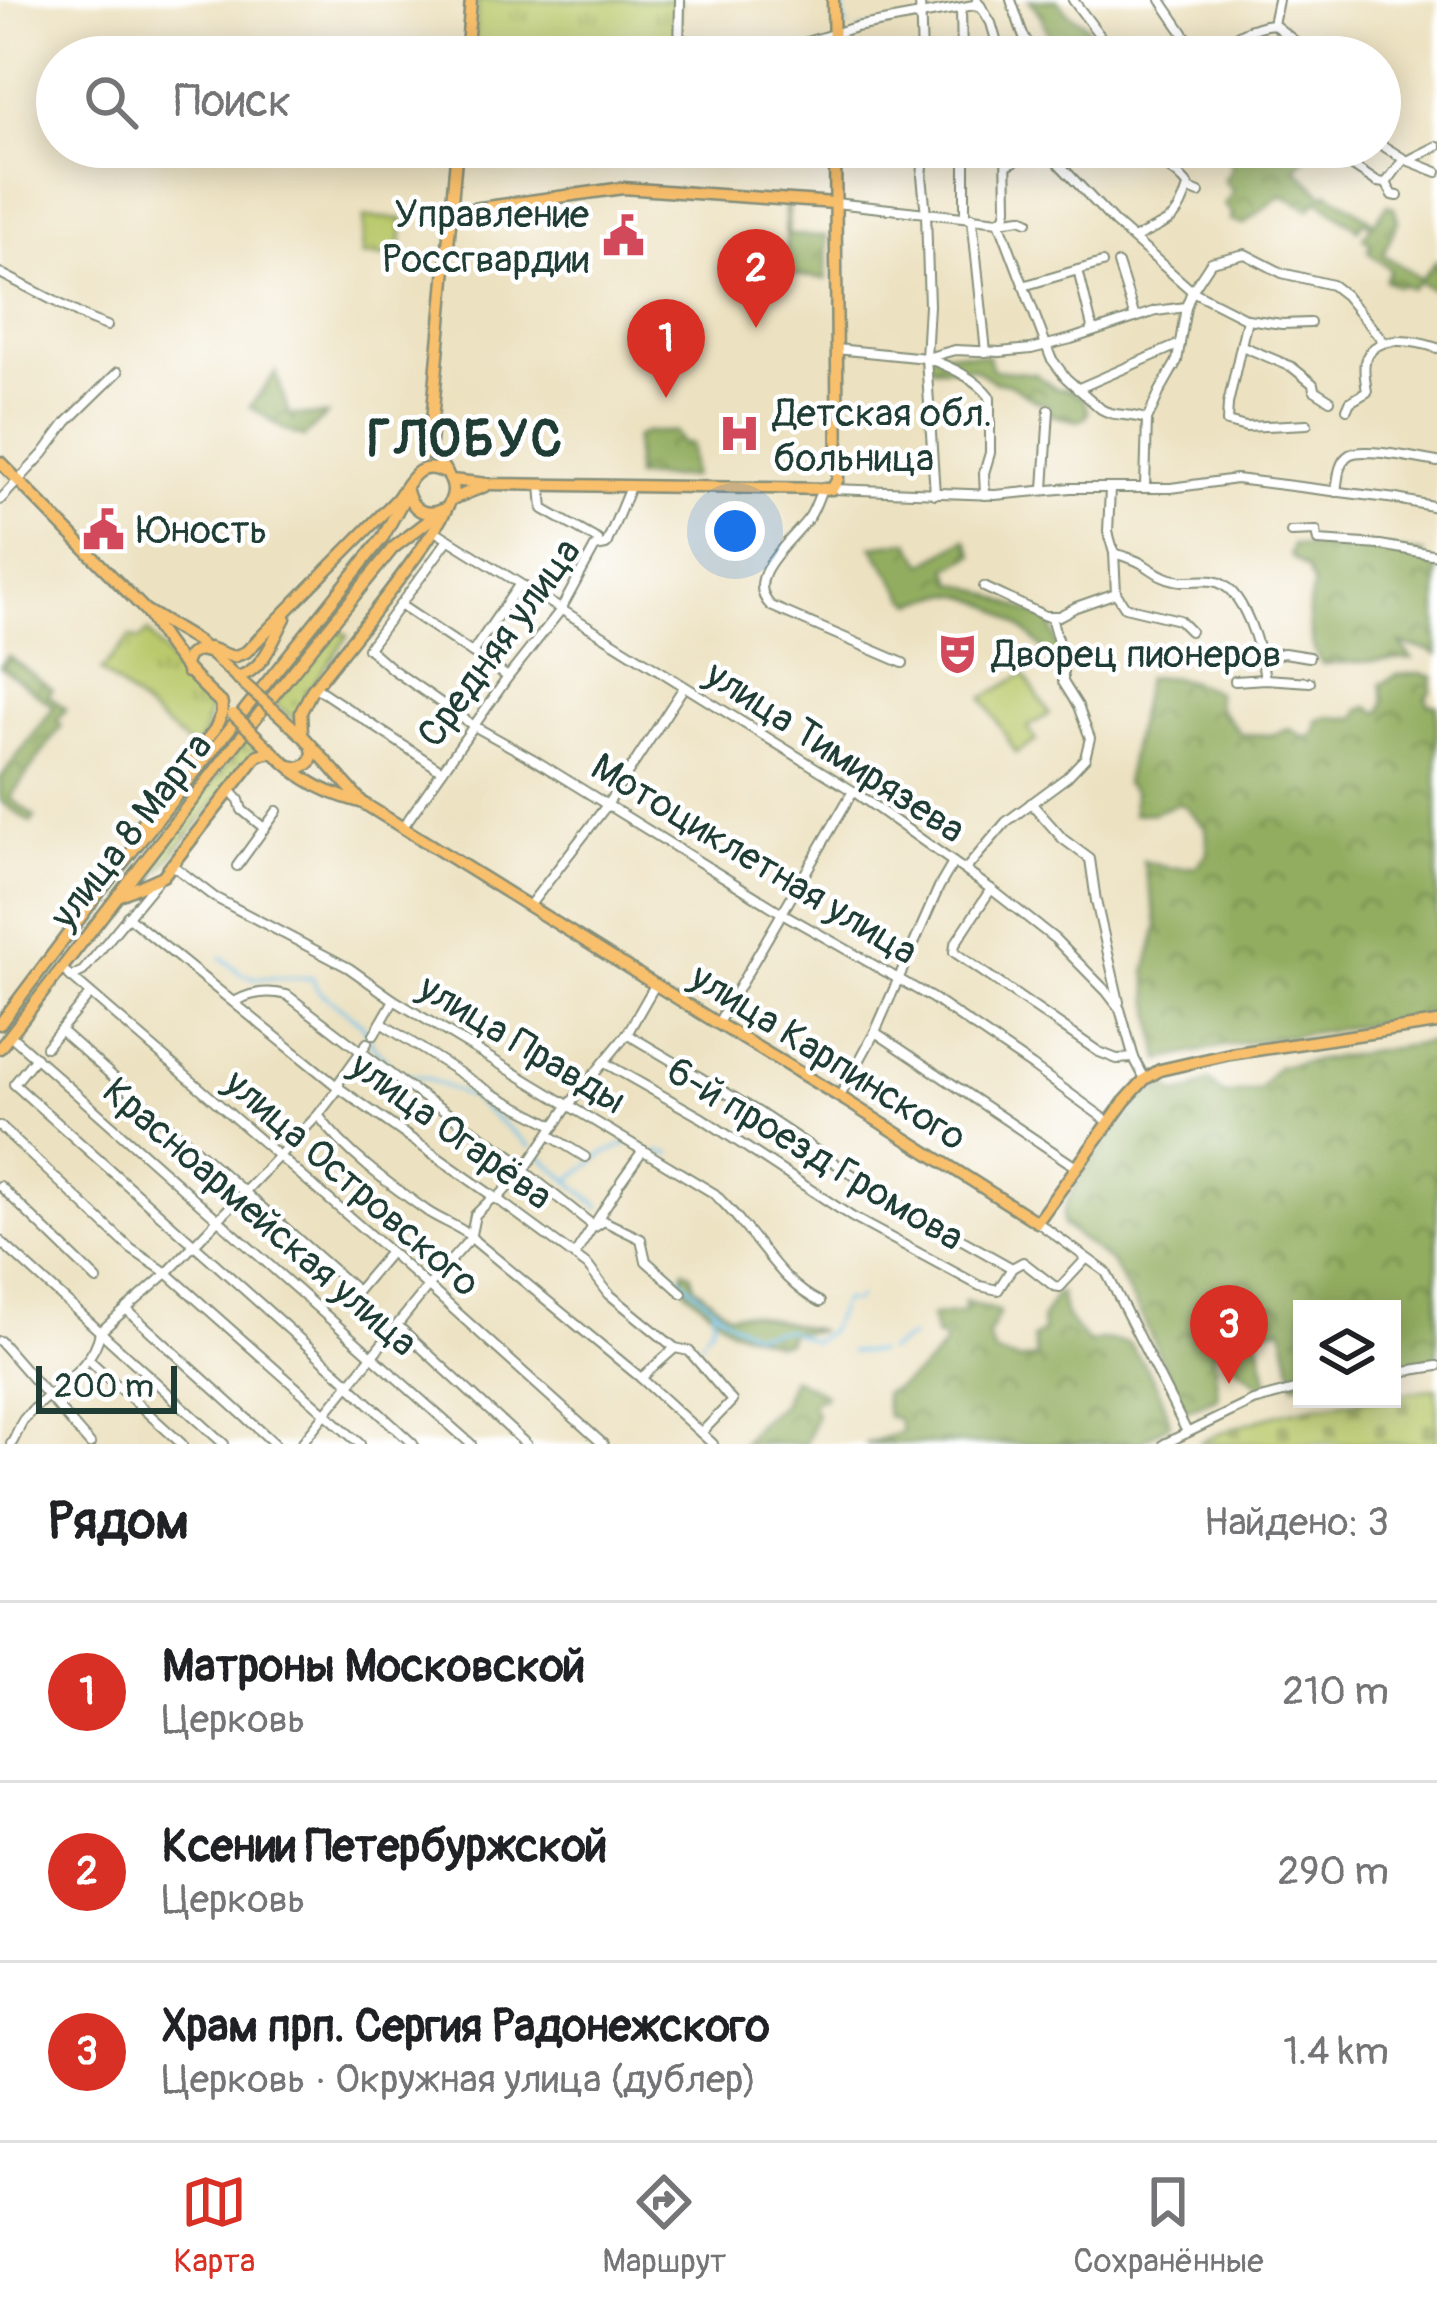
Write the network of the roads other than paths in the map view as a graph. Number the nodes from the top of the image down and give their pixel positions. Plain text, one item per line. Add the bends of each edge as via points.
1 (471, 0) edge
2 (680, 0) edge
3 (833, 0) edge
4 (920, 0) edge
5 (1011, 0) edge
6 (1073, 0) edge
7 (1161, 0) edge
8 (1278, 0) edge
9 (979, 4) edge
10 (961, 9) junction
11 (920, 15) junction
12 (1273, 24) junction
13 (468, 36) edge
14 (679, 36) edge
15 (834, 36) joint
16 (921, 36) edge
17 (962, 36) edge
18 (995, 36) edge
19 (1024, 36) edge
20 (1100, 36) edge
21 (1185, 36) edge
22 (1239, 36) edge
23 (1289, 36) edge
24 (1437, 146) edge
25 (1401, 156) edge
26 (1407, 159) junction
27 (1401, 166) edge
28 (456, 168) edge
29 (835, 168) edge
30 (923, 168) edge
31 (966, 168) edge
32 (1007, 168) edge
33 (1064, 168) edge
34 (1166, 168) edge
35 (1356, 168) edge
36 (1399, 168) edge
37 (1437, 172) edge
38 (1386, 183) junction
39 (1188, 188) junction
40 (1199, 193) dead end
41 (1398, 196) dead end
42 (835, 203) junction
43 (451, 212) junction
44 (926, 214) junction
45 (969, 217) junction
46 (999, 221) junction
47 (1028, 221) dead end
48 (1134, 238) junction
49 (1102, 262) dead end
50 (1118, 264) dead end
51 (1078, 270) junction
52 (0, 273) edge
53 (1023, 286) junction
54 (1192, 291) junction
55 (1186, 307) junction
56 (1135, 318) junction
57 (1247, 319) junction
58 (1310, 323) dead end
59 (107, 326) dead end
60 (1093, 332) junction
61 (1384, 342) junction
62 (1181, 344) junction
63 (1046, 345) junction
64 (1242, 346) junction
65 (1437, 348) edge
66 (836, 349) junction
67 (986, 352) junction
68 (926, 358) junction
69 (118, 372) dead end
70 (1077, 389) junction
71 (1330, 400) dead end
72 (1347, 409) dead end
73 (1049, 410) dead end
74 (1147, 420) junction
75 (1307, 424) dead end
76 (431, 450) junction
77 (0, 462) edge
78 (1437, 462) edge
79 (424, 468) junction
80 (448, 477) junction
81 (18, 480) junction
82 (488, 484) junction
83 (541, 485) junction
84 (630, 487) junction
85 (1145, 487) junction
86 (407, 489) junction
87 (826, 489) junction
88 (1044, 489) junction
89 (1110, 489) junction
90 (1336, 492) junction
91 (935, 494) junction
92 (985, 495) junction
93 (0, 500) edge
94 (448, 504) junction
95 (1437, 507) edge
96 (435, 531) junction
97 (1291, 532) dead end
98 (448, 540) junction
99 (598, 540) dead end
100 (1114, 553) junction
101 (1437, 554) edge
102 (519, 584) junction
103 (984, 587) dead end
104 (1116, 593) junction
105 (294, 603) junction
106 (400, 605) junction
107 (146, 610) junction
108 (560, 611) junction
109 (1051, 616) junction
110 (1190, 632) dead end
111 (202, 647) junction
112 (472, 653) junction
113 (1262, 657) junction
114 (1309, 657) dead end
115 (903, 663) dead end
116 (188, 673) junction
117 (236, 677) junction
118 (508, 677) junction
119 (1264, 679) junction
120 (1235, 681) dead end
121 (1310, 682) dead end
122 (315, 687) junction
123 (684, 687) junction
124 (221, 702) junction
125 (269, 707) junction
126 (474, 726) junction
127 (255, 734) junction
128 (308, 741) junction
129 (273, 752) junction
130 (258, 754) junction
131 (287, 765) junction
132 (442, 771) junction
133 (230, 790) junction
134 (853, 791) junction
135 (364, 803) junction
136 (1031, 803) junction
137 (607, 805) junction
138 (277, 811) dead end
139 (403, 827) junction
140 (264, 829) junction
141 (134, 850) junction
142 (144, 860) junction
143 (953, 863) junction
144 (237, 866) dead end
145 (965, 871) junction
146 (165, 872) junction
147 (991, 889) junction
148 (116, 897) junction
149 (529, 906) junction
150 (782, 913) junction
151 (127, 916) junction
152 (50, 959) junction
153 (66, 973) junction
154 (899, 979) junction
155 (655, 985) junction
156 (91, 994) junction
157 (394, 1000) junction
158 (234, 1002) junction
159 (1120, 1010) junction
160 (1, 1021) edge
161 (717, 1023) junction
162 (1437, 1023) edge
163 (381, 1024) junction
164 (60, 1030) junction
165 (875, 1032) junction
166 (627, 1034) junction
167 (10, 1035) junction
168 (367, 1043) junction
169 (46, 1047) dead end
170 (0, 1048) edge
171 (36, 1057) junction
172 (1134, 1058) junction
173 (605, 1063) junction
174 (1144, 1079) junction
175 (339, 1088) junction
176 (840, 1096) junction
177 (568, 1106) junction
178 (318, 1115) junction
179 (1109, 1123) junction
180 (0, 1126) edge
181 (552, 1131) junction
182 (643, 1150) junction
183 (277, 1155) junction
184 (585, 1157) dead end
185 (1076, 1167) junction
186 (525, 1168) junction
187 (0, 1186) edge
188 (243, 1194) junction
189 (497, 1199) junction
190 (218, 1220) junction
191 (1036, 1222) junction
192 (595, 1227) junction
193 (471, 1235) junction
194 (0, 1241) edge
195 (194, 1245) junction
196 (390, 1252) junction
197 (574, 1256) junction
198 (1086, 1258) junction
199 (1012, 1268) junction
200 (167, 1273) junction
201 (98, 1280) dead end
202 (430, 1287) junction
203 (682, 1293) dead end
204 (820, 1301) dead end
205 (126, 1309) junction
206 (398, 1326) junction
207 (100, 1332) junction
208 (0, 1341) edge
209 (675, 1348) junction
210 (373, 1355) junction
211 (88, 1359) junction
212 (1437, 1366) edge
213 (1401, 1372) edge
214 (641, 1378) junction
215 (349, 1384) junction
216 (1293, 1390) edge
217 (47, 1397) junction
218 (326, 1413) junction
219 (1186, 1432) junction
220 (701, 1433) junction
221 (15, 1442) edge
222 (90, 1444) edge
223 (182, 1444) edge
224 (224, 1444) edge
225 (275, 1444) edge
226 (301, 1444) edge
227 (360, 1444) edge
228 (413, 1444) edge
229 (471, 1444) edge
230 (526, 1444) edge
231 (603, 1444) edge
232 (713, 1444) edge
233 (1164, 1444) edge

1 - 13 main road
2 - 14 street
3 - 15 main road
4 - 11 street
5 - 19 street
6 - 20 street
7 - 21 street
8 - 12 street
9 - 10 street
9 - 18 street
10 - 11 street
10 - 17 street
11 - 15 street
11 - 16 street
12 - 22 street
12 - 23 street
24 - 26 street
25 - 26 street
26 - 27 street
26 - 37 street
28 - 43 main road
29 - 42 main road
30 - 44 street
31 - 45 street
32 - 46 street via 1006,215
33 - 48 street
34 - 39 street
35 - 38 street
36 - 38 street
38 - 41 street
39 - 40 street
39 - 48 street via 1174,218
42 - 43 main road via 609,188
42 - 44 street
42 - 66 main road
43 - 76 main road
44 - 45 street
44 - 68 street
45 - 46 street
45 - 67 street
46 - 47 street
46 - 53 street
48 - 54 street
49 - 51 street
50 - 56 street
51 - 53 street
51 - 60 street
52 - 59 street
53 - 63 street
54 - 55 street
54 - 57 street
54 - 61 street via 1211,262 1245,254 1332,285
55 - 56 street
55 - 62 street
56 - 60 street
57 - 58 street
57 - 64 street
60 - 63 street
61 - 65 street
61 - 72 street via 1365,362 1366,392
62 - 70 street
62 - 74 street
63 - 67 street
63 - 70 street
64 - 71 street via 1292,367
64 - 75 street via 1227,422
66 - 68 street
66 - 87 main road via 838,479
67 - 68 street
68 - 91 street
68 - 92 street via 964,374 990,397
69 - 81 street
70 - 74 street via 1108,413
73 - 88 street
74 - 85 street
76 - 79 main road
76 - 80 main road
77 - 81 main road, улица Карпинского
78 - 90 street via 1352,453
79 - 80 main road
79 - 86 main road
80 - 82 main road
80 - 94 main road
81 - 93 street
81 - 107 main road, улица Карпинского
82 - 83 main road
82 - 94 main road, улица 8 Марта
83 - 84 main road
83 - 99 street via 543,509
84 - 87 main road
84 - 108 street, Средняя улица via 606,545 596,548
85 - 89 street
85 - 90 street via 1237,479
86 - 94 main road via 425,513
86 - 105 main road
86 - 141 main road, улица 8 Марта via 383,537
87 - 91 street
87 - 115 street via 765,572 762,595
88 - 89 street
88 - 92 street
89 - 100 street
90 - 95 street
91 - 92 street
94 - 96 main road
94 - 125 main road, улица 8 Марта via 393,548
96 - 98 street, улица Тимирязева
96 - 122 main road
97 - 101 street
98 - 102 street, улица Тимирязева
98 - 106 street
100 - 104 street
100 - 113 street via 1177,581 1226,586
102 - 108 street, улица Тимирязева
102 - 112 street
103 - 109 street
104 - 109 street
104 - 110 street via 1125,608 1179,620
105 - 111 main road via 242,656
105 - 117 main road via 256,669
106 - 112 street
106 - 126 street, Мотоциклетная улица via 368,648
107 - 111 main road, улица Карпинского
107 - 116 main road, улица Карпинского
108 - 118 street, Средняя улица
108 - 123 street, улица Тимирязева
109 - 136 street via 1063,682 1090,738 1085,758
111 - 116 main road via 189,655
111 - 117 main road, улица Карпинского
112 - 118 street
113 - 114 street
113 - 119 street
116 - 124 main road, улица Карпинского
117 - 125 main road, улица Карпинского, bridge
118 - 126 street, Средняя улица
119 - 120 street
119 - 121 street
122 - 128 main road via 301,712
122 - 132 street
123 - 134 street, улица Тимирязева
123 - 137 street
124 - 127 main road, улица Карпинского, bridge
124 - 141 main road via 215,730 143,821
125 - 128 main road, улица Карпинского
125 - 142 main road, улица 8 Марта
126 - 132 street, Средняя улица
126 - 137 street, Мотоциклетная улица
127 - 129 main road, улица Карпинского
127 - 130 main road
128 - 131 main road via 310,764
128 - 135 main road, улица Карпинского
129 - 130 main road
129 - 131 main road, улица Карпинского
130 - 133 main road
131 - 135 main road, улица Карпинского via 318,790
132 - 139 street, Средняя улица
133 - 140 street
133 - 146 main road
134 - 143 street, улица Тимирязева
134 - 150 street
135 - 139 main road, улица Карпинского
136 - 145 street
136 - 159 street via 1090,859
137 - 149 street
137 - 150 street, Мотоциклетная улица
138 - 140 street
139 - 149 main road, улица Карпинского
140 - 144 street
141 - 152 main road, улица 8 Марта
142 - 146 main road via 148,873
142 - 148 main road, улица 8 Марта
143 - 145 street, улица Тимирязева
143 - 154 street
145 - 147 street, улица Тимирязева
146 - 148 main road
146 - 151 street
146 - 157 street, улица Правды
147 - 159 street, улица Тимирязева via 1055,939
147 - 172 street via 954,952 1100,1052
148 - 153 main road, улица 8 Марта
149 - 155 main road, улица Карпинского
150 - 154 street, Мотоциклетная улица
150 - 161 street
151 - 153 street via 83,971
151 - 158 street, улица Огарёва
152 - 153 main road
152 - 160 main road, улица 8 Марта
153 - 156 street, улица Островского
153 - 167 main road, улица 8 Марта
154 - 165 street
154 - 179 street, Мотоциклетная улица
155 - 161 main road, улица Карпинского
155 - 166 street
156 - 164 street
156 - 183 street, улица Островского
157 - 163 street
157 - 177 street, улица Правды
158 - 168 street via 286,995
158 - 175 street, улица Огарёва
159 - 172 street, улица Тимирязева
161 - 176 main road, улица Карпинского
162 - 174 main road via 1207,1058
163 - 168 street
163 - 181 street
164 - 169 street
164 - 188 street
165 - 176 street
165 - 185 street
166 - 173 street
166 - 199 street
167 - 170 main road, улица 8 Марта
167 - 171 street, Красноармейская улица
168 - 175 street
168 - 186 street via 401,1082
171 - 190 street, Красноармейская улица
171 - 195 street via 14,1084
172 - 174 street, улица Тимирязева
173 - 177 street
173 - 199 street, 6-й проезд Громова via 852,1217 980,1286 998,1290
174 - 179 main road
175 - 178 street
175 - 189 street, улица Огарёва
176 - 191 main road, улица Карпинского
177 - 181 street
177 - 182 street, улица Правды
178 - 183 street
178 - 193 street via 424,1209
179 - 185 main road
180 - 200 street via 131,1250
181 - 184 street
181 - 186 street
182 - 192 street
182 - 204 street, улица Правды via 715,1194 785,1277
183 - 188 street
183 - 196 street, улица Островского
185 - 191 main road
186 - 189 street
186 - 192 street
187 - 201 street
188 - 190 street
188 - 196 street via 357,1291
189 - 193 street via 478,1210
189 - 197 street, улица Огарёва
190 - 195 street
190 - 210 street, Красноармейская улица
191 - 198 street, улица Карпинского
192 - 197 street
192 - 203 street via 604,1221 641,1239 646,1261
193 - 202 street
193 - 214 street
194 - 207 street
195 - 200 street
195 - 215 street
196 - 202 street, улица Островского
197 - 209 street, улица Огарёва
198 - 199 street via 1060,1287 1023,1262
198 - 219 street, улица Карпинского via 1106,1272
200 - 205 street
200 - 218 street
202 - 206 street
202 - 231 street, улица Островского
205 - 207 street
205 - 225 street
206 - 210 street
206 - 230 street
207 - 211 street
207 - 224 street
208 - 217 street
209 - 214 street
209 - 220 street, улица Огарёва via 689,1352 732,1400
210 - 215 street
210 - 229 street, Красноармейская улица
211 - 217 street
211 - 223 street
212 - 213 street
214 - 220 street
215 - 218 street
215 - 228 street
216 - 219 street
217 - 221 street via 22,1421
217 - 222 street
218 - 226 street
218 - 227 street
219 - 233 street
220 - 232 street

